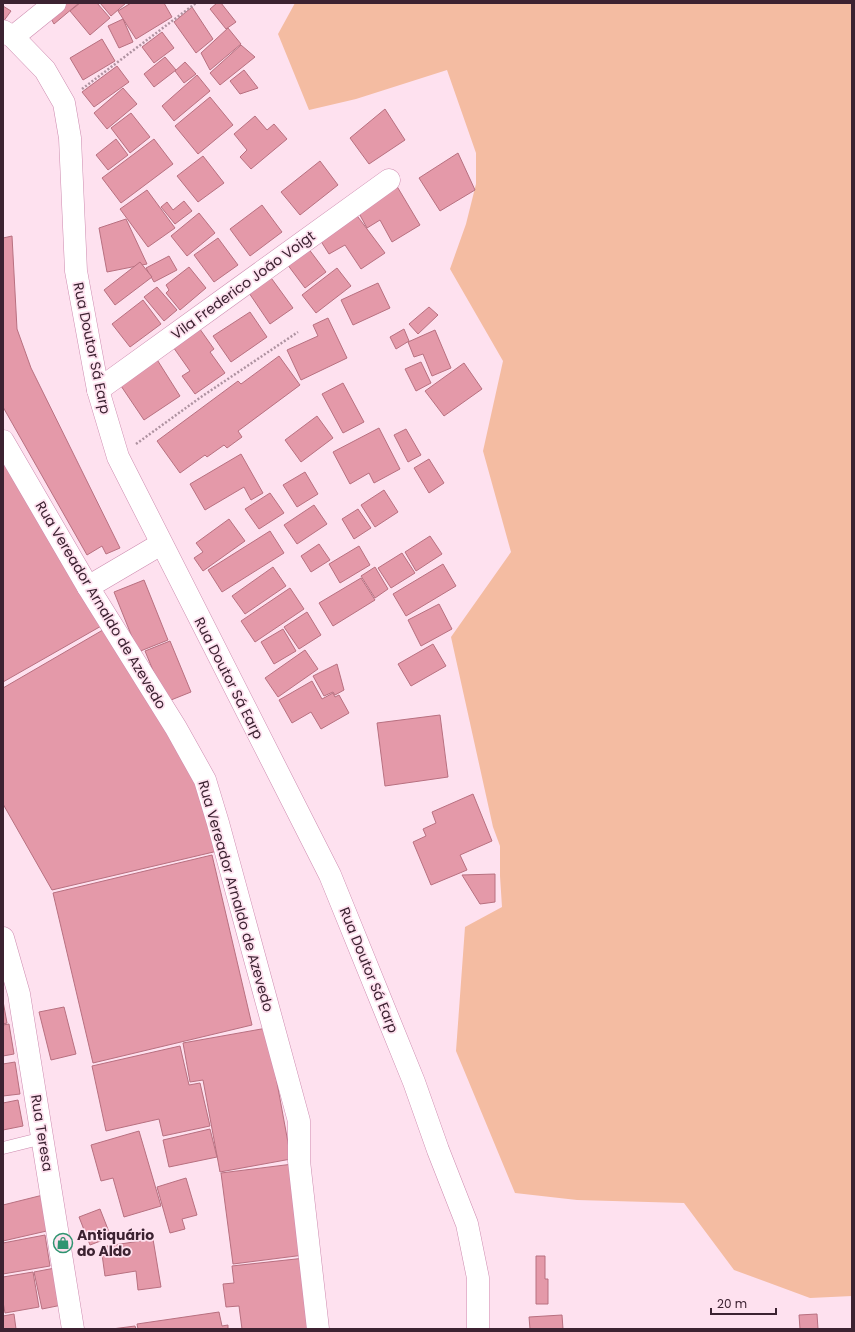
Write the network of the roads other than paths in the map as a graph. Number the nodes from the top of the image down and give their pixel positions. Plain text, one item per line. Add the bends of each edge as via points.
1 (55, 3) edge
2 (8, 34) edge
3 (389, 180) dead end
4 (98, 390) junction
5 (3, 441) edge
6 (162, 544) junction
7 (88, 587) junction
8 (3, 938) edge
9 (43, 1138) junction
10 (3, 1148) edge
11 (73, 1329) edge
12 (318, 1329) edge
13 (478, 1329) edge

1 - 2 main road
2 - 4 main road, Rua Doutor Sá Earp via 45,70 64,103 70,138 76,271
3 - 4 main road, Vila Frederico João Voigt
4 - 6 main road, Rua Doutor Sá Earp via 118,457
5 - 7 main road, Rua Vereador Arnaldo de Azevedo
6 - 7 main road
6 - 13 main road, Rua Doutor Sá Earp via 330,875 414,1082 467,1224 478,1278
7 - 12 main road, Rua Vereador Arnaldo de Azevedo via 180,735 204,780 218,823 298,1121 299,1161
8 - 9 main road, Rua Teresa via 19,994
9 - 10 lane
9 - 11 main road, Rua Teresa

